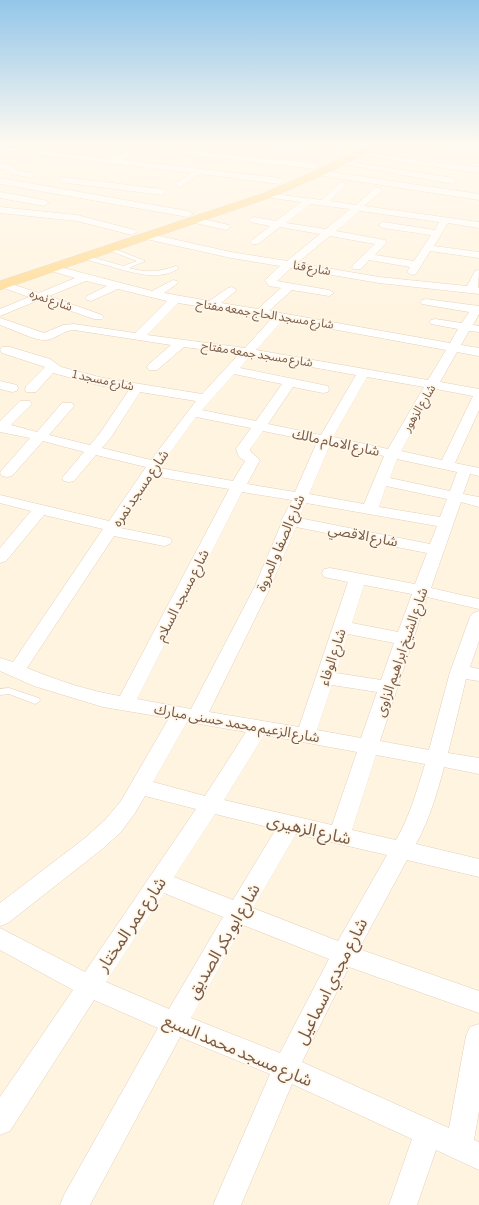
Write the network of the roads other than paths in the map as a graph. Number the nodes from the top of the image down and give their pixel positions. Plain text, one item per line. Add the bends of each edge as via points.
1 (24, 201) edge
2 (119, 201) edge
3 (151, 201) edge
4 (238, 201) edge
5 (238, 201) edge
6 (308, 201) edge
7 (310, 201) edge
8 (332, 201) edge
9 (365, 201) edge
10 (147, 206) junction
11 (359, 207) junction
12 (54, 209) junction
13 (0, 210) edge
14 (191, 217) junction
15 (447, 217) junction
16 (254, 220) dead end
17 (479, 222) edge
18 (278, 224) junction
19 (383, 224) dead end
20 (479, 225) edge
21 (226, 227) dead end
22 (132, 232) junction
23 (328, 233) junction
24 (437, 233) junction
25 (146, 236) junction
26 (255, 242) dead end
27 (427, 248) junction
28 (110, 249) junction
29 (479, 255) edge
30 (85, 257) junction
31 (367, 257) junction
32 (391, 261) junction
33 (290, 264) junction
34 (357, 267) dead end
35 (52, 268) junction
36 (125, 268) junction
37 (176, 268) dead end
38 (382, 272) dead end
39 (479, 273) edge
40 (86, 278) junction
41 (2, 282) edge
42 (173, 283) dead end
43 (117, 286) junction
44 (290, 287) junction
45 (232, 290) dead end
46 (475, 291) edge
47 (193, 293) dead end
48 (329, 293) dead end
49 (153, 295) junction
50 (40, 296) junction
51 (91, 298) dead end
52 (179, 300) junction
53 (426, 302) dead end
54 (212, 305) junction
55 (477, 310) edge
56 (0, 313) edge
57 (260, 313) junction
58 (280, 316) junction
59 (98, 317) dead end
60 (0, 321) edge
61 (435, 322) dead end
62 (473, 328) edge
63 (37, 334) junction
64 (138, 337) junction
65 (181, 343) junction
66 (454, 348) junction
67 (3, 351) edge
68 (249, 352) junction
69 (479, 352) edge
70 (52, 366) junction
71 (153, 367) dead end
72 (231, 370) junction
73 (364, 372) junction
74 (290, 382) junction
75 (433, 384) junction
76 (137, 387) junction
77 (31, 389) dead end
78 (323, 389) dead end
79 (479, 394) edge
80 (204, 398) junction
81 (25, 404) dead end
82 (67, 406) dead end
83 (193, 412) junction
84 (2, 424) edge
85 (258, 426) junction
86 (40, 436) junction
87 (325, 440) junction
88 (94, 450) junction
89 (392, 454) junction
90 (447, 466) junction
91 (153, 468) junction
92 (472, 471) edge
93 (7, 472) dead end
94 (69, 478) dead end
95 (382, 481) junction
96 (238, 486) junction
97 (300, 497) junction
98 (456, 497) junction
99 (0, 499) edge
100 (479, 502) edge
101 (40, 510) junction
102 (370, 510) junction
103 (289, 521) junction
104 (446, 523) junction
105 (112, 529) junction
106 (164, 541) dead end
107 (437, 550) junction
108 (0, 558) edge
109 (330, 573) dead end
110 (358, 578) junction
111 (422, 591) junction
112 (479, 604) edge
113 (479, 617) edge
114 (342, 627) junction
115 (404, 639) junction
116 (8, 668) edge
117 (459, 672) junction
118 (479, 675) edge
119 (325, 677) junction
120 (388, 688) junction
121 (0, 692) edge
122 (35, 700) dead end
123 (126, 703) junction
124 (190, 714) junction
125 (259, 727) junction
126 (306, 735) junction
127 (369, 746) junction
128 (436, 758) junction
129 (479, 766) edge
130 (140, 786) junction
131 (210, 805) junction
132 (290, 824) junction
133 (339, 836) junction
134 (402, 851) junction
135 (479, 868) edge
136 (160, 881) junction
137 (239, 913) junction
138 (0, 916) edge
139 (0, 938) edge
140 (344, 953) junction
141 (89, 986) junction
142 (479, 1002) edge
143 (174, 1023) junction
144 (479, 1036) edge
145 (286, 1068) junction
146 (0, 1121) edge
147 (428, 1132) junction
148 (469, 1152) edge
149 (74, 1205) edge
150 (227, 1205) edge
151 (403, 1205) edge

1 - 12 street
2 - 10 street
3 - 10 street
4 - 14 main road
5 - 14 main road
6 - 18 street
7 - 11 street
8 - 11 street
9 - 11 street
10 - 14 street
11 - 15 street
11 - 15 street via 404,209
11 - 23 street
12 - 13 street
12 - 22 street
14 - 21 street
14 - 22 main road
14 - 25 main road
15 - 17 street
15 - 20 street
15 - 24 street
16 - 18 street
18 - 23 street
18 - 26 street
19 - 24 street
22 - 41 main road
23 - 31 street via 382,242
23 - 33 street
24 - 27 street
25 - 28 main road
25 - 33 street, شارع قنا via 208,251
27 - 29 street
27 - 32 street via 415,268
28 - 30 main road
28 - 36 lane via 142,261
30 - 35 main road
30 - 36 lane
31 - 32 street
31 - 34 street
32 - 38 street
33 - 44 street via 270,280 272,284
33 - 46 street, شارع قنا via 379,280
35 - 40 street, شارع مسجد الحاج جمعه مفتاح
35 - 41 main road
36 - 37 lane via 149,274
39 - 46 street
40 - 43 street, شارع مسجد الحاج جمعه مفتاح
40 - 50 street
41 - 50 street, شارع نمره
42 - 49 street
43 - 49 street, شارع مسجد الحاج جمعه مفتاح
43 - 51 street
44 - 48 street
44 - 57 street
45 - 54 street
47 - 52 street
49 - 52 street, شارع مسجد الحاج جمعه مفتاح
50 - 56 street
50 - 59 street, شارع نمره
52 - 54 street, شارع مسجد الحاج جمعه مفتاح
52 - 64 street
53 - 55 street
54 - 57 street, شارع مسجد الحاج جمعه مفتاح
55 - 62 street, شارع الزهور
57 - 58 street, شارع مسجد الحاج جمعه مفتاح
58 - 66 street, شارع مسجد الحاج جمعه مفتاح
58 - 68 street, شارع مسجد نمره
60 - 63 street
61 - 62 street
62 - 66 street, شارع الزهور
63 - 64 street, شارع مسجد جمعه مفتاح via 47,336 70,327
63 - 67 street
64 - 65 street, شارع مسجد جمعه مفتاح
65 - 68 street, شارع مسجد جمعه مفتاح
65 - 71 street
66 - 69 street, شارع مسجد الحاج جمعه مفتاح
66 - 75 street, شارع الزهور
67 - 70 street, شارع مسجد 1 via 46,362
68 - 72 street, شارع مسجد نمره
68 - 73 street, شارع مسجد جمعه مفتاح
70 - 76 street, شارع مسجد 1 via 57,370 102,382
70 - 77 street
72 - 74 street
72 - 80 street, شارع مسجد نمره
73 - 75 street, شارع مسجد جمعه مفتاح
73 - 87 street, شارع الصفا و المروة
74 - 78 street
74 - 85 street
75 - 79 street, شارع مسجد جمعه مفتاح
75 - 89 street, شارع الزهور
76 - 80 street, شارع مسجد 1 via 176,388
76 - 88 street
79 - 90 street
80 - 83 street, شارع مسجد نمره
81 - 84 street
82 - 86 street
83 - 85 street, شارع الامام مالك
83 - 91 street, شارع مسجد نمره
84 - 86 street
85 - 87 street, شارع الامام مالك
85 - 96 street, شارع مسجد السلام via 243,449 243,452 253,460
86 - 88 street
86 - 93 street
87 - 89 street, شارع الامام مالك
87 - 97 street, شارع الصفا و المروة
88 - 91 street
88 - 94 street
89 - 90 street, شارع الامام مالك
89 - 95 street, شارع الزهور
90 - 92 street, شارع الامام مالك
91 - 96 street
91 - 105 street, شارع مسجد نمره
92 - 98 street, شارع الشيخ ابراهيم الزاوى
95 - 98 street
95 - 102 street, شارع الزهور
96 - 97 street
96 - 123 street, شارع مسجد السلام
97 - 102 street
97 - 103 street, شارع الصفا و المروة
98 - 100 street
98 - 104 street, شارع الشيخ ابراهيم الزاوى
99 - 101 street
101 - 105 street
101 - 108 street
102 - 104 street
103 - 107 street, شارع الاقصي
103 - 124 street, شارع الصفا و المروة via 262,588
104 - 107 street, شارع الشيخ ابراهيم الزاوى
105 - 106 street
105 - 116 street, شارع مسجد نمره
107 - 111 street, شارع الشيخ ابراهيم الزاوى
109 - 110 street
110 - 111 street
110 - 114 street, شارع الوفاء
111 - 112 street
111 - 115 street, شارع الشيخ ابراهيم الزاوى
113 - 117 street, شارع مجدي اسماعيل
114 - 115 street
114 - 119 street, شارع الوفاء
115 - 120 street, شارع الشيخ ابراهيم الزاوى
116 - 123 street, شارع الزعيم محمد حسنى مبارك via 96,698
117 - 118 street
117 - 128 street, شارع مجدي اسماعيل
119 - 120 street
119 - 126 street, شارع الوفاء
120 - 127 street, شارع الشيخ ابراهيم الزاوى
121 - 122 lane via 9,691
123 - 124 street, شارع الزعيم محمد حسنى مبارك
124 - 125 street, شارع الزعيم محمد حسنى مبارك
124 - 130 street, شارع الصفا و المروة
125 - 126 street, شارع الزعيم محمد حسنى مبارك
125 - 131 street, شارع عمر المختار
126 - 127 street, شارع الزعيم محمد حسنى مبارك
127 - 128 street, شارع الزعيم محمد حسنى مبارك
127 - 133 street, شارع الشيخ ابراهيم الزاوى
128 - 129 street, شارع الزعيم محمد حسنى مبارك
128 - 134 street, شارع مجدي اسماعيل via 415,826
130 - 131 street, شارع الزهيرى
130 - 138 street, شارع الصفا و المروة via 128,807 98,840
131 - 132 street, شارع الزهيرى
131 - 136 street, شارع عمر المختار
132 - 133 street, شارع الزهيرى
132 - 137 street, شارع ابو بكر الصديق
133 - 134 street, شارع الزهيرى
134 - 135 street, شارع الزهيرى
134 - 140 street, شارع مجدي اسماعيل
136 - 137 street
136 - 141 street, شارع عمر المختار
137 - 140 street
137 - 143 street, شارع ابو بكر الصديق
139 - 141 street, شارع مسجد محمد السبع
140 - 142 street
140 - 145 street, شارع مجدي اسماعيل
141 - 143 street, شارع مسجد محمد السبع
141 - 146 street, شارع عمر المختار
143 - 145 street, شارع مسجد محمد السبع
143 - 149 street, شارع ابو بكر الصديق
144 - 148 street
145 - 147 street, شارع مسجد محمد السبع
145 - 150 street, شارع مجدي اسماعيل
147 - 148 street, شارع مسجد محمد السبع
147 - 151 street

